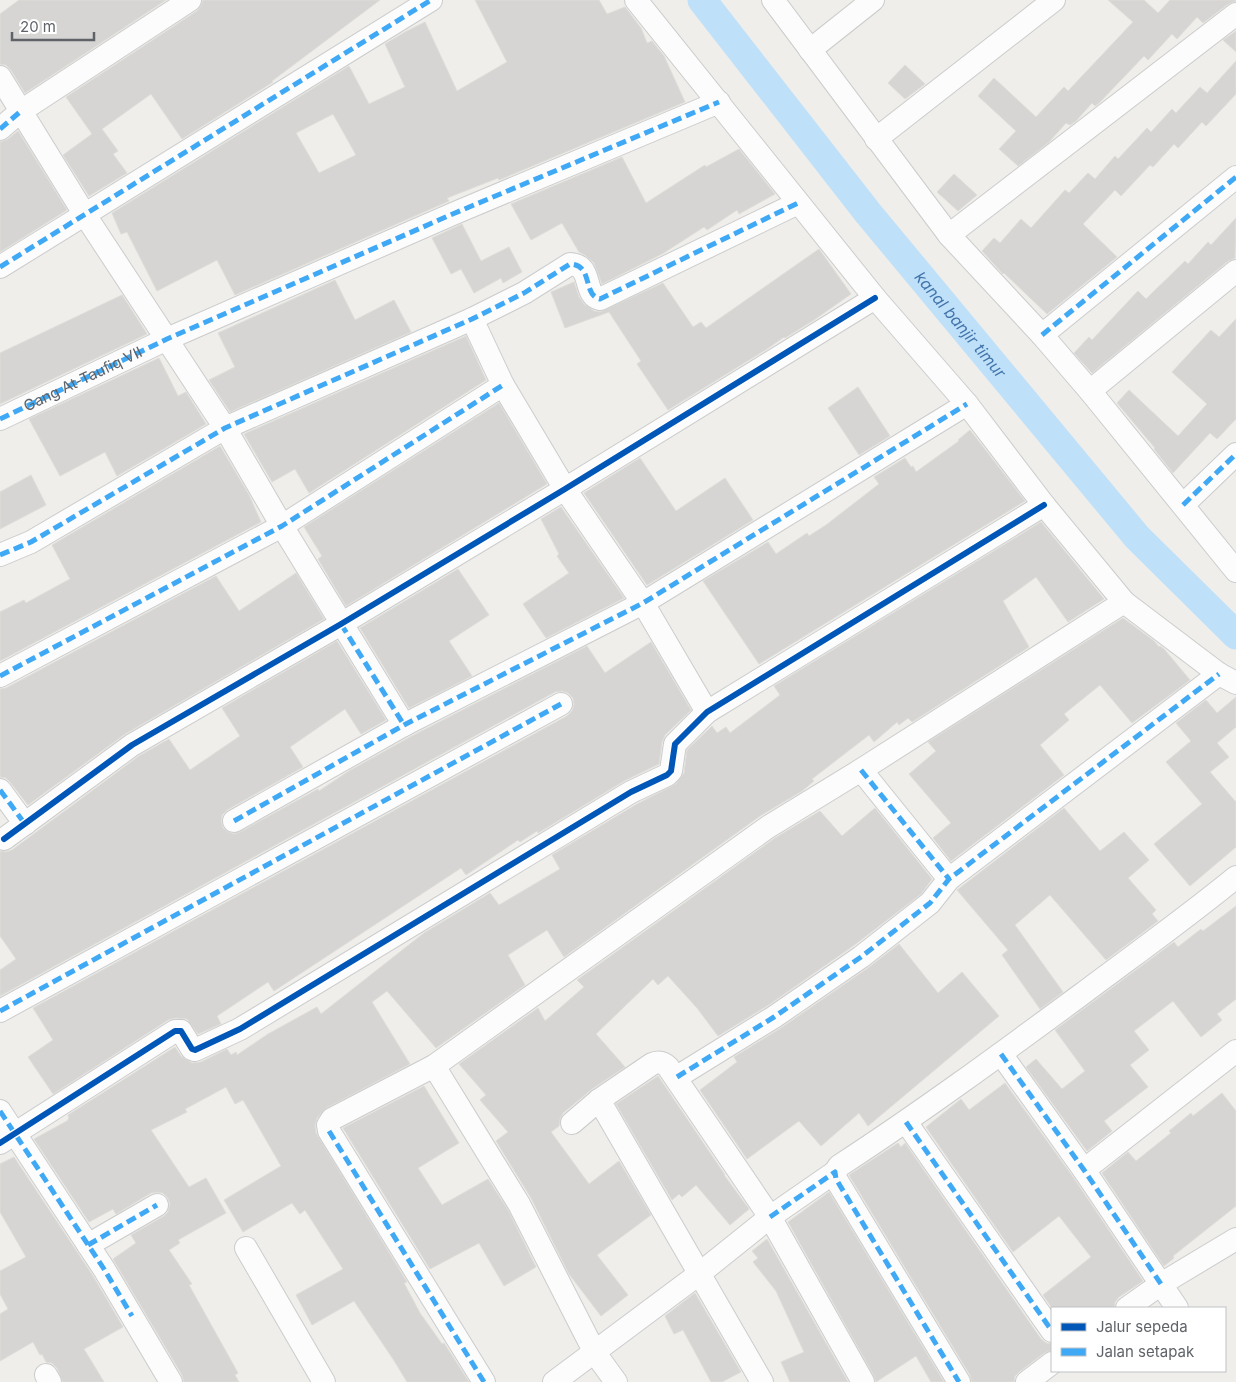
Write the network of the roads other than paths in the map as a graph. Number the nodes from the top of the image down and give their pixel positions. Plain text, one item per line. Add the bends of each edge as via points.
1 (190, 0) edge
2 (431, 0) edge
3 (636, 0) edge
4 (773, 0) edge
5 (873, 0) edge
6 (1054, 0) edge
7 (1236, 14) edge
8 (810, 50) junction
9 (0, 77) edge
10 (719, 102) junction
11 (21, 111) junction
12 (0, 128) edge
13 (876, 139) junction
14 (1236, 177) edge
15 (798, 203) junction
16 (85, 215) junction
17 (949, 235) junction
18 (0, 267) edge
19 (1236, 271) edge
20 (875, 298) junction
21 (472, 319) junction
22 (1042, 335) junction
23 (167, 339) junction
24 (503, 385) junction
25 (1090, 391) junction
26 (967, 404) junction
27 (0, 419) edge
28 (225, 428) junction
29 (1236, 454) edge
30 (565, 489) junction
31 (1044, 505) junction
32 (1183, 505) junction
33 (282, 526) junction
34 (0, 556) edge
35 (1236, 571) edge
36 (1124, 602) junction
37 (643, 603) junction
38 (341, 624) junction
39 (0, 676) edge
40 (1228, 679) edge
41 (561, 704) dead end
42 (707, 712) junction
43 (404, 725) junction
44 (861, 770) junction
45 (0, 790) edge
46 (234, 821) dead end
47 (25, 824) junction
48 (4, 839) dead end
49 (1236, 877) edge
50 (949, 879) junction
51 (0, 1011) edge
52 (1236, 1051) edge
53 (1001, 1054) junction
54 (434, 1066) junction
55 (677, 1077) junction
56 (599, 1100) junction
57 (0, 1111) edge
58 (906, 1122) junction
59 (572, 1123) dead end
60 (7, 1138) edge
61 (1084, 1170) junction
62 (835, 1172) junction
63 (156, 1205) dead end
64 (770, 1217) junction
65 (1236, 1238) edge
66 (88, 1245) junction
67 (246, 1248) dead end
68 (699, 1274) junction
69 (1161, 1284) junction
70 (1128, 1307) edge
71 (1176, 1307) edge
72 (1051, 1330) edge
73 (595, 1353) junction
74 (1051, 1364) edge
75 (171, 1382) edge
76 (324, 1382) edge
77 (484, 1382) edge
78 (554, 1382) edge
79 (616, 1382) edge
80 (762, 1382) edge
81 (863, 1382) edge
82 (959, 1382) edge
83 (1026, 1382) edge

1 - 11 street
2 - 16 street
3 - 10 street
4 - 8 street
5 - 8 street
6 - 13 street
7 - 17 street
8 - 13 street
9 - 11 street
10 - 15 street
10 - 23 street, Gang At-Taufiq VII
11 - 12 street
11 - 16 street
13 - 17 street
14 - 22 street
15 - 20 street
15 - 21 street via 600,299 592,294 583,268 570,264 524,293
16 - 18 street
16 - 23 street
17 - 22 street
19 - 25 street
20 - 26 street
20 - 30 street
21 - 24 street
21 - 28 street
22 - 25 street
23 - 27 street, Gang At-Taufiq VII
23 - 28 street
24 - 30 street
24 - 33 street
25 - 32 street
26 - 31 street
26 - 37 street
28 - 33 street
28 - 34 street via 31,542
29 - 32 street
30 - 37 street
30 - 38 street
31 - 36 street
31 - 42 street
32 - 35 street
33 - 38 street
33 - 39 street
36 - 40 street
36 - 44 street
37 - 42 street
37 - 43 street
38 - 43 street
38 - 47 street via 132,745
40 - 50 street
41 - 51 street
42 - 60 street via 675,744 671,772 667,775 631,792 240,1029 195,1050 181,1031 175,1031
43 - 46 street
44 - 50 street
44 - 54 street via 768,827
45 - 47 street
47 - 48 street
49 - 53 street
50 - 55 street via 930,903 861,957 774,1018
52 - 61 street
53 - 58 street
53 - 61 street
54 - 73 street via 519,1204
54 - 77 street via 332,1119 328,1131
55 - 56 street via 668,1066 658,1062
55 - 64 street
56 - 59 street
56 - 68 street
57 - 60 street
58 - 62 street via 839,1166
58 - 72 street
60 - 66 street
61 - 69 street
62 - 64 street
62 - 82 street via 836,1179
63 - 66 street
64 - 68 street
64 - 81 street
65 - 69 street
66 - 75 street
67 - 76 street
68 - 73 street
68 - 80 street
69 - 70 street
69 - 71 street
73 - 78 street
73 - 79 street
74 - 83 street

